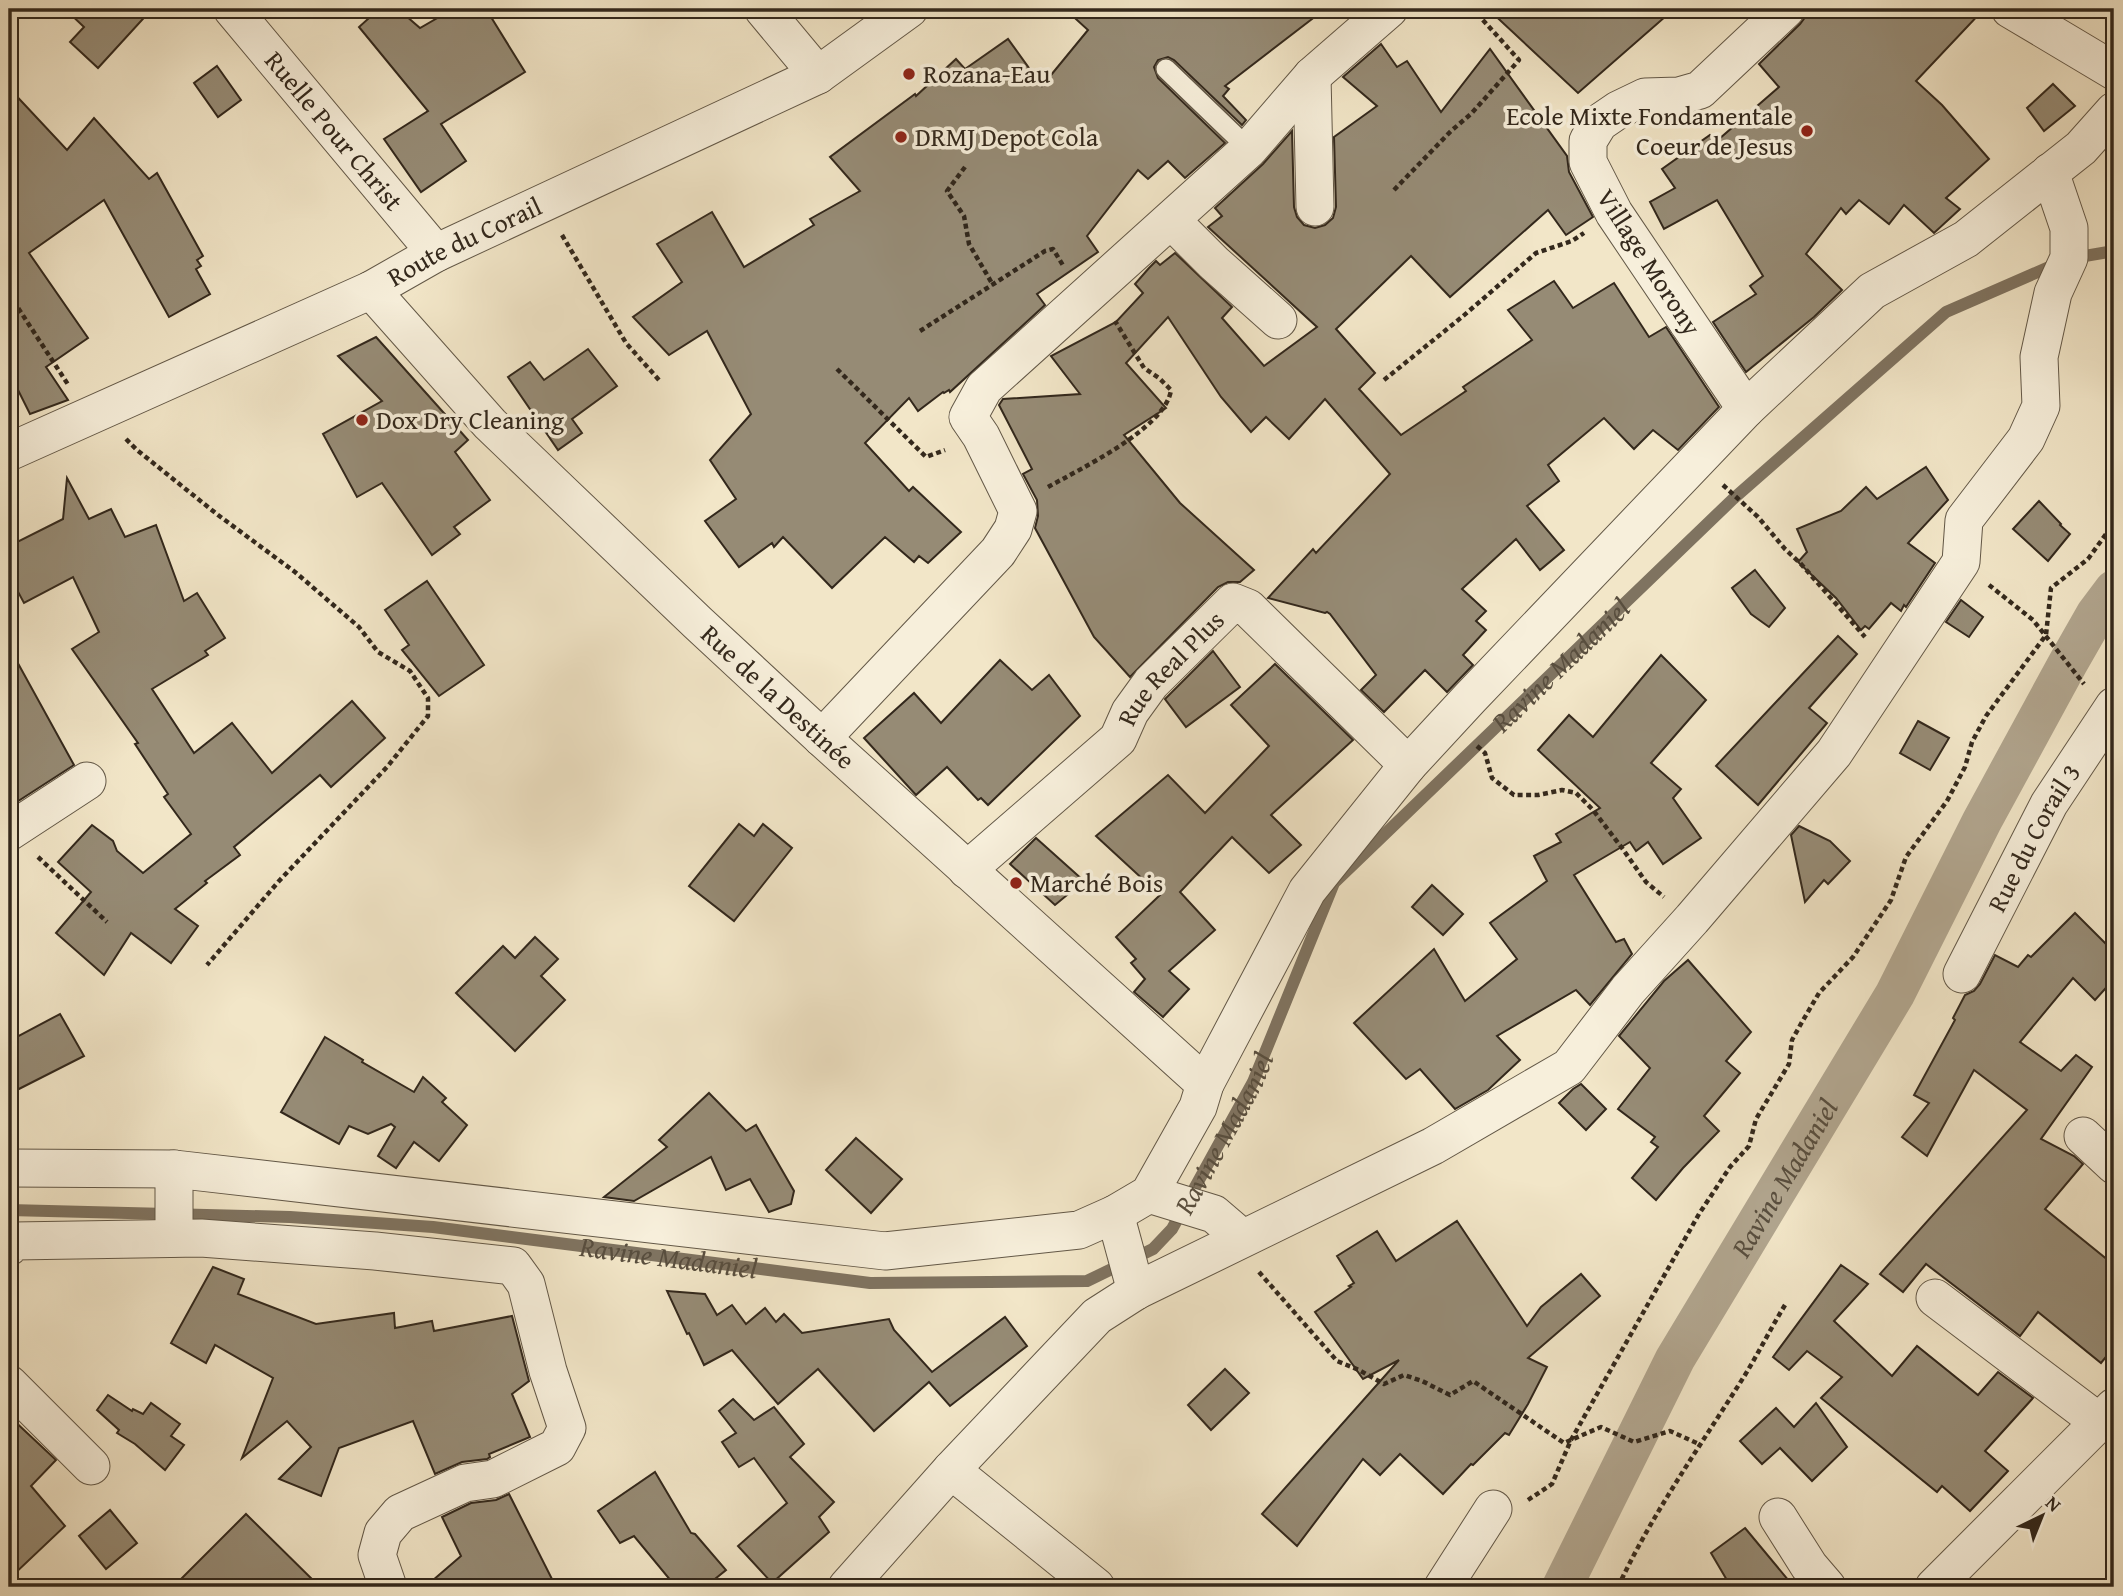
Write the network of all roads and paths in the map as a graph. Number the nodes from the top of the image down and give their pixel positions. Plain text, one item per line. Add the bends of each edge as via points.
1 (232, 9) edge
2 (763, 9) edge
3 (909, 9) edge
4 (1389, 9) edge
5 (1473, 9) edge
6 (1786, 9) edge
7 (2010, 9) edge
8 (1166, 69) dead end
9 (2114, 71) edge
10 (818, 75) junction
11 (1312, 76) junction
12 (2114, 111) edge
13 (1249, 149) junction
14 (965, 167) dead end
15 (2050, 172) junction
16 (1394, 190) dead end
17 (544, 204) junction
18 (1314, 207) dead end
19 (1614, 213) junction
20 (1172, 221) junction
21 (436, 253) junction
22 (993, 285) junction
23 (371, 290) junction
24 (1089, 292) junction
25 (9, 294) edge
26 (1278, 320) dead end
27 (920, 331) dead end
28 (837, 369) dead end
29 (659, 380) dead end
30 (1384, 380) dead end
31 (1746, 409) junction
32 (94, 414) junction
33 (981, 436) junction
34 (9, 452) edge
35 (1697, 461) junction
36 (1016, 505) junction
37 (2114, 523) edge
38 (1961, 562) junction
39 (2046, 635) junction
40 (1894, 663) junction
41 (2112, 713) edge
42 (1448, 722) junction
43 (822, 738) junction
44 (1408, 765) junction
45 (88, 781) dead end
46 (12, 830) edge
47 (967, 870) junction
48 (1692, 919) junction
49 (107, 922) dead end
50 (207, 965) dead end
51 (1962, 974) dead end
52 (1205, 1084) junction
53 (2083, 1136) dead end
54 (2114, 1165) edge
55 (9, 1168) edge
56 (174, 1169) junction
57 (1149, 1194) junction
58 (1115, 1214) junction
59 (174, 1238) junction
60 (1238, 1241) junction
61 (9, 1247) edge
62 (1136, 1291) junction
63 (1935, 1298) dead end
64 (1784, 1305) dead end
65 (9, 1384) edge
66 (2107, 1414) edge
67 (1571, 1440) junction
68 (1699, 1444) junction
69 (91, 1465) dead end
70 (951, 1470) junction
71 (1493, 1510) joint
72 (1778, 1517) dead end
73 (388, 1587) edge
74 (847, 1587) edge
75 (1096, 1587) edge
76 (1443, 1587) edge
77 (1618, 1587) edge
78 (1827, 1587) edge
79 (1934, 1587) edge

1 - 21 street, Ruelle Pour Christ
2 - 10 street
3 - 10 street, Route du Corail
4 - 11 street
5 - 16 path via 1520,60
6 - 19 street, Village Morony via 1700,90 1645,97 1599,123 1588,141 1588,162
7 - 9 street
8 - 13 lane
10 - 17 street, Route du Corail
11 - 13 street
11 - 18 street
12 - 15 street via 2081,148
13 - 20 street
14 - 22 path via 947,191 964,216 969,244
15 - 31 street via 1966,239 1871,291
15 - 38 street via 2069,228 2069,258 2053,293 2039,357 2041,406 2026,439 1964,520
17 - 21 street, Route du Corail
17 - 29 path via 626,343
19 - 30 path via 1572,241 1535,253
19 - 31 street, Village Morony
20 - 24 street
20 - 26 street
21 - 23 street, Route du Corail
22 - 24 path via 1053,249
22 - 27 path
23 - 32 street, Route du Corail
23 - 43 street, Rue de la Destinée via 490,424
24 - 33 street via 984,388 968,417
24 - 36 path via 1144,368 1171,390 1170,400 1131,438
25 - 32 path
28 - 33 path via 926,457
31 - 35 street
32 - 34 street, Route du Corail
32 - 50 path via 295,572 359,627 379,652 410,671 428,698 428,716 387,767
33 - 36 street
35 - 40 path via 1759,517 1860,632
35 - 42 street
36 - 43 street via 1013,529 998,552
37 - 39 path via 2088,559 2051,588
38 - 39 path
38 - 40 street
39 - 41 path
39 - 67 path via 1986,716 1947,801 1906,858 1891,900 1801,1023 1792,1041 1789,1064 1756,1119 1749,1146 1699,1214
40 - 48 street via 1834,753
41 - 51 street, Rue du Corail 3 via 2049,804
42 - 44 street
42 - 48 path via 1485,753 1492,778 1514,794 1576,793 1646,882
43 - 47 street, Rue de la Destinée
44 - 47 street, Rue Real Plus via 1248,608 1233,602 1151,683 1118,739
44 - 52 street via 1307,891
45 - 46 street
46 - 49 path
47 - 52 street, Rue de la Destinée
48 - 60 street via 1628,990 1569,1067 1433,1146
52 - 57 street via 1198,1107
53 - 54 street
55 - 56 street
56 - 58 street via 885,1251 1079,1230
56 - 59 street
57 - 58 street
57 - 60 street via 1214,1214
58 - 62 street
59 - 61 street via 14,1241
59 - 73 street via 374,1251 513,1266 526,1284 567,1428 557,1447 493,1479 465,1483 400,1513 383,1532 377,1555
60 - 62 street
60 - 67 path via 1337,1361 1384,1384 1404,1376 1450,1395 1473,1381 1564,1443
62 - 70 street via 1097,1316
63 - 66 street
64 - 68 path
65 - 69 street
66 - 79 street
67 - 68 path via 1601,1427 1634,1442 1670,1431
67 - 71 path via 1552,1484 1519,1507
68 - 77 path
70 - 74 street
70 - 75 street
71 - 76 street
72 - 78 street

